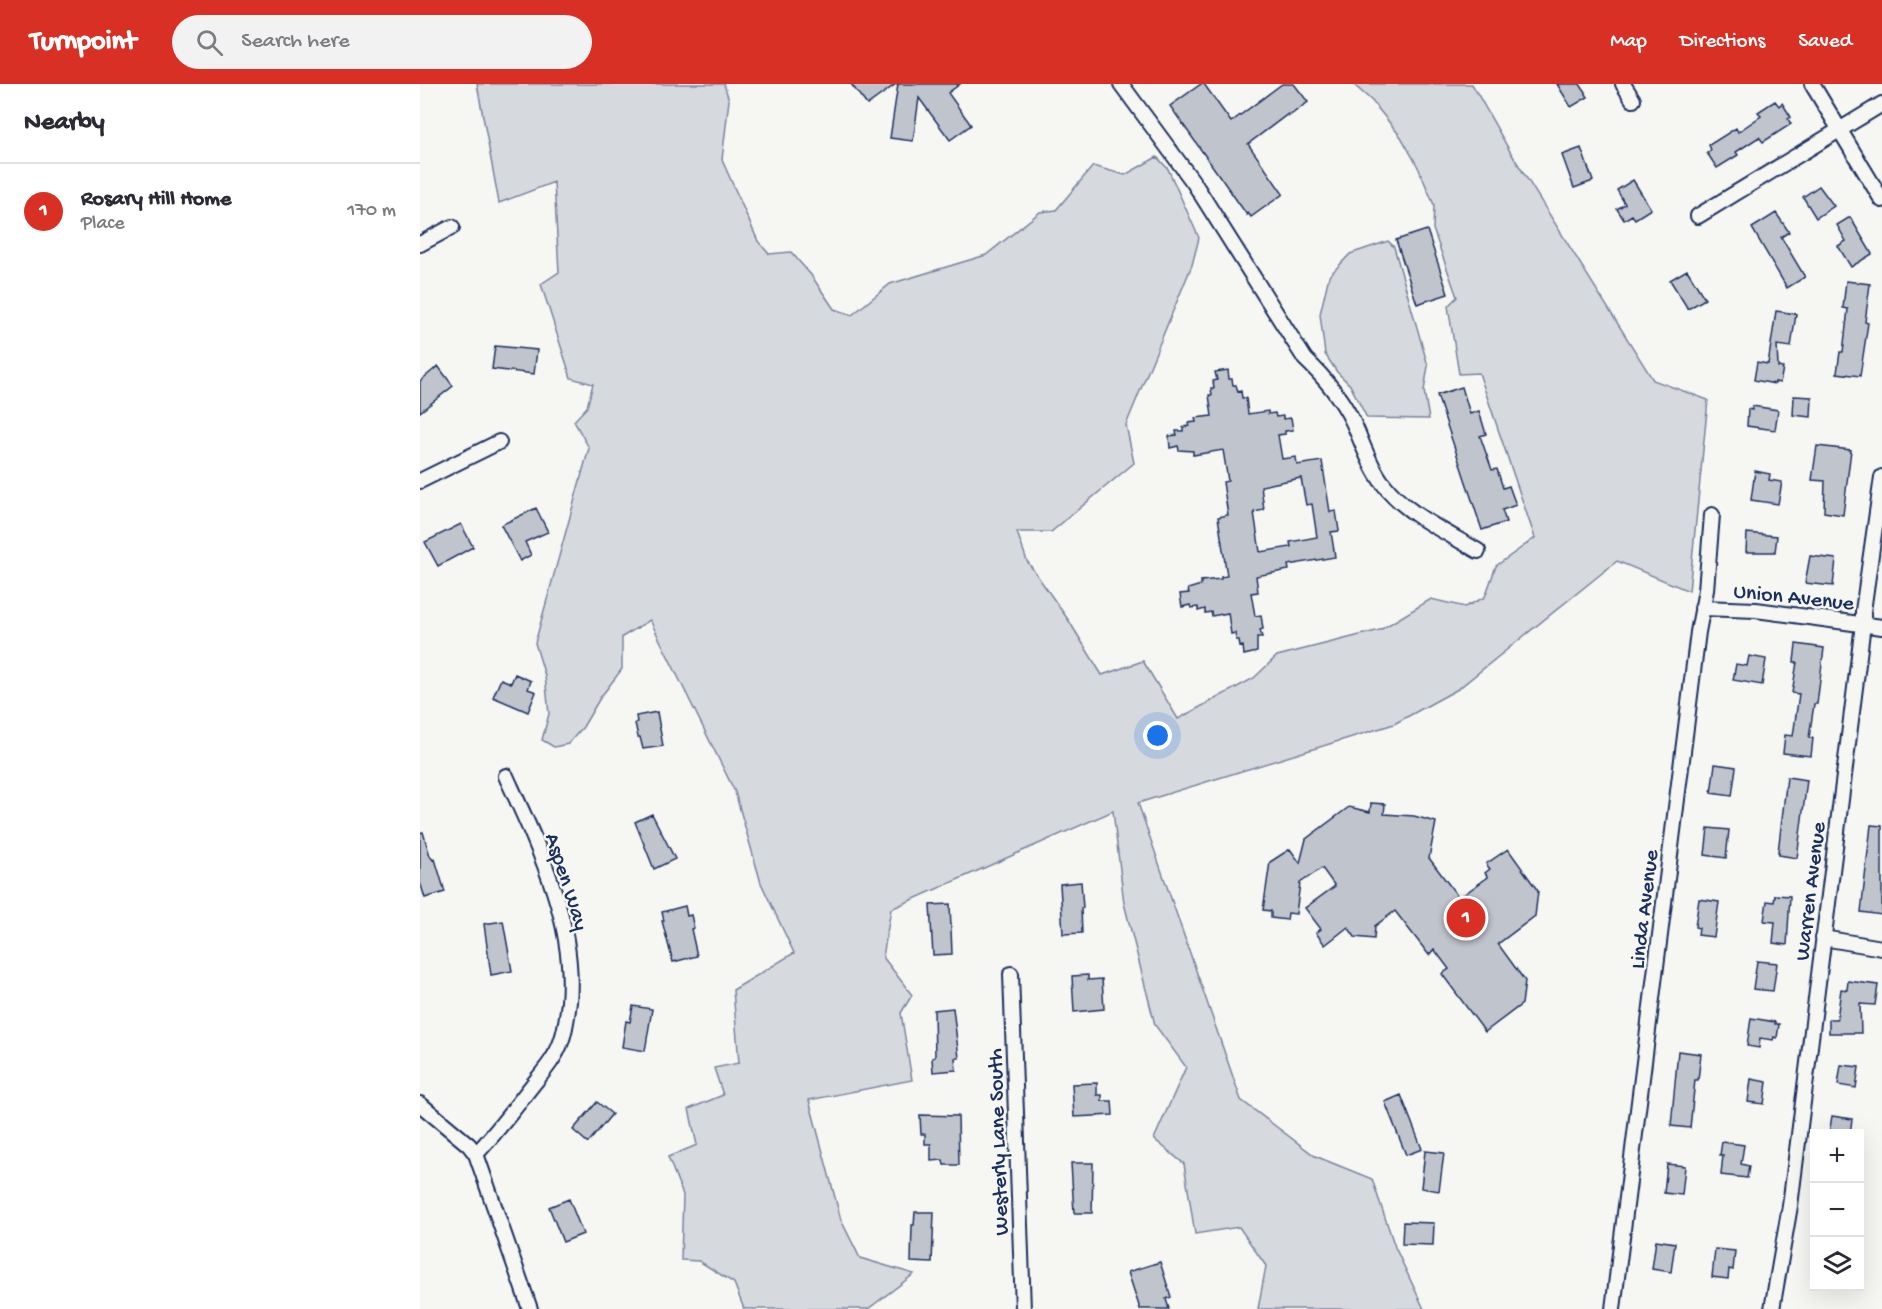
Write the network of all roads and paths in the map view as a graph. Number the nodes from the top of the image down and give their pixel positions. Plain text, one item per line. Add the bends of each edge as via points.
1 (1121, 84) edge
2 (1623, 84) edge
3 (1812, 84) edge
4 (1633, 100) dead end
5 (1882, 104) edge
6 (1840, 129) junction
7 (1882, 200) edge
8 (1698, 216) dead end
9 (452, 227) dead end
10 (420, 244) edge
11 (499, 442) dead end
12 (1882, 477) edge
13 (420, 482) edge
14 (1712, 515) dead end
15 (1478, 551) dead end
16 (1702, 608) junction
17 (1863, 624) junction
18 (1882, 627) edge
19 (506, 776) dead end
20 (1823, 938) junction
21 (1882, 948) edge
22 (1011, 974) dead end
23 (420, 1104) edge
24 (476, 1154) junction
25 (530, 1309) edge
26 (1023, 1309) edge
27 (1612, 1309) edge
28 (1772, 1309) edge

1 - 15 street via 1194,183 1305,359 1340,399 1382,482 1398,501
2 - 4 street
3 - 6 street
5 - 6 street
6 - 7 street
6 - 8 street
9 - 10 street
11 - 13 street
12 - 17 street, Warren Avenue
14 - 16 street, Linda Avenue
16 - 17 street, Union Avenue via 1756,610
16 - 27 street, Linda Avenue
17 - 18 street, Union Avenue
17 - 20 street, Warren Avenue
19 - 24 street, Aspen Way via 533,836 563,921 570,988 567,1025 553,1059
20 - 21 street
20 - 28 street, Warren Avenue via 1790,1206
22 - 26 street, Westerly Lane South
23 - 24 street
24 - 25 street

